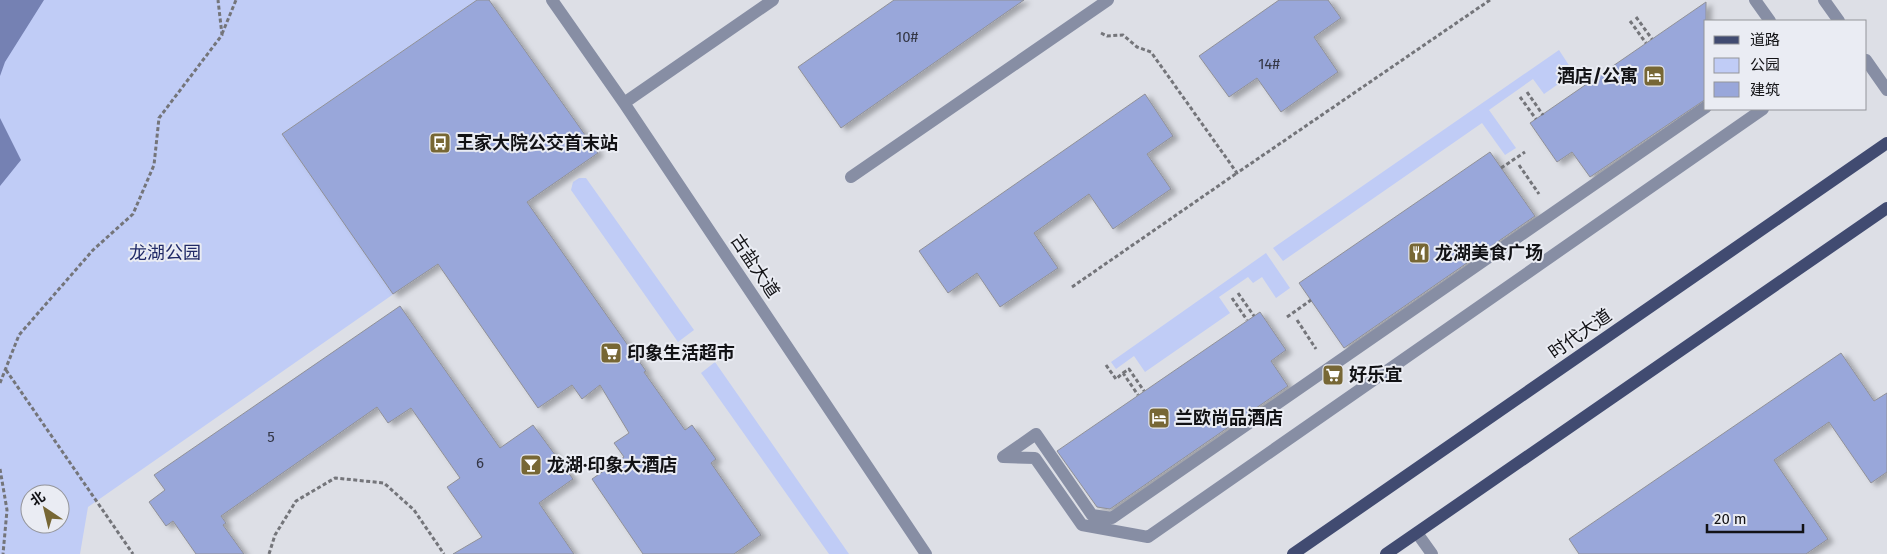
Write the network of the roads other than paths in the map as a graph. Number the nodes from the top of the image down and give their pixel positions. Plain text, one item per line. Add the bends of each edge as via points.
1 (552, 0) edge
2 (773, 0) edge
3 (1108, 0) edge
4 (1755, 0) edge
5 (1765, 0) edge
6 (1824, 0) edge
7 (1769, 20) edge
8 (1779, 20) edge
9 (1838, 20) edge
10 (1867, 61) edge
11 (1887, 90) edge
12 (624, 103) junction
13 (1704, 108) edge
14 (1762, 110) edge
15 (1887, 143) edge
16 (851, 177) dead end
17 (1887, 208) edge
18 (1417, 533) junction
19 (926, 554) edge
20 (1293, 554) edge
21 (1386, 554) edge
22 (1432, 554) edge

1 - 12 street, 古盐大道
2 - 12 street
3 - 16 street
4 - 7 street
5 - 8 street
6 - 9 street
10 - 11 street
12 - 19 street, 古盐大道
13 - 14 street via 1112,518 1092,515 1036,434 1003,457 1035,458 1082,526 1148,537
15 - 20 main road, 时代大道
17 - 18 main road
18 - 21 main road
18 - 22 street

